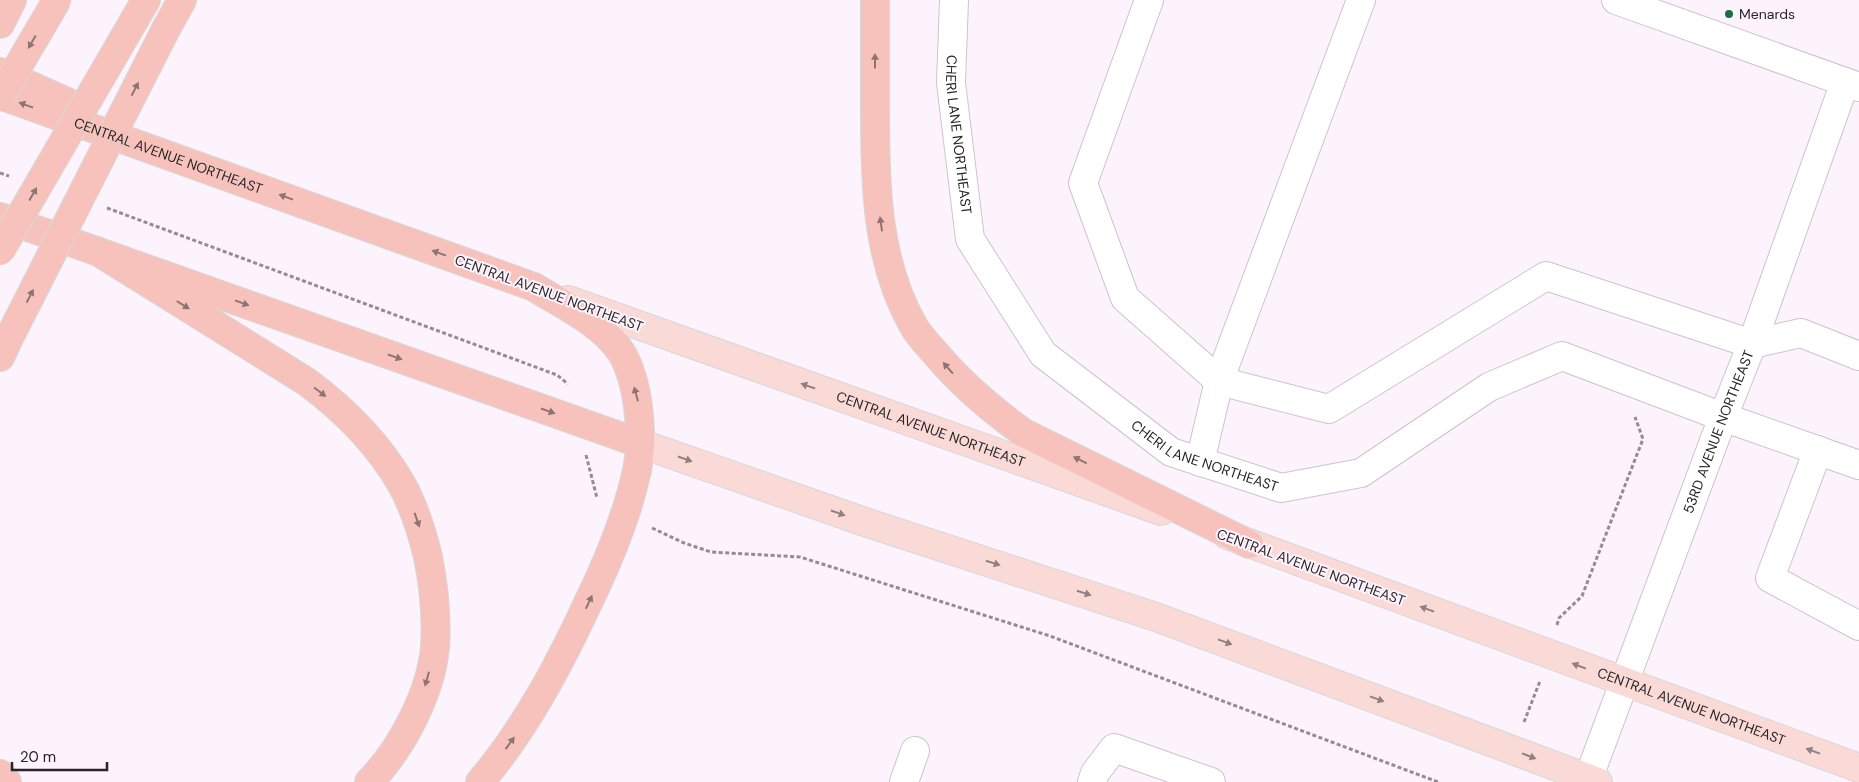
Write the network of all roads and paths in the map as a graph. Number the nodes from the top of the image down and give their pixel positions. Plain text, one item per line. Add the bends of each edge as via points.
1 (12, 0) edge
2 (57, 0) edge
3 (182, 0) edge
4 (875, 0) edge
5 (954, 0) edge
6 (1149, 0) edge
7 (1361, 0) edge
8 (1616, 0) edge
9 (141, 9) edge
10 (0, 24) edge
11 (0, 72) edge
12 (1852, 84) edge
13 (0, 96) edge
14 (237, 180) junction
15 (0, 217) edge
16 (0, 251) edge
17 (97, 251) junction
18 (534, 287) junction
19 (1752, 344) junction
20 (4, 348) edge
21 (1859, 356) edge
22 (1219, 381) junction
23 (1642, 386) junction
24 (1723, 417) junction
25 (639, 443) junction
26 (1818, 450) junction
27 (1200, 462) junction
28 (1859, 465) edge
29 (625, 514) junction
30 (1249, 544) junction
31 (1859, 626) edge
32 (1550, 655) junction
33 (1625, 683) junction
34 (1514, 750) junction
35 (915, 751) dead end
36 (1859, 768) edge
37 (0, 774) edge
38 (1591, 781) edge
39 (7, 782) edge
40 (369, 782) edge
41 (480, 782) edge
42 (904, 782) edge
43 (1092, 782) edge
44 (1211, 782) edge
45 (1438, 782) edge

1 - 10 highway
2 -> 13 highway, bridge
20 -> 3 highway, bridge
30 -> 4 highway via 1024,433 971,392 914,326 891,271 878,201
5 - 27 street, CHERI LANE NORTHEAST via 952,83 970,239 1043,354 1171,452
6 - 22 street via 1083,183 1125,298
7 - 22 street
8 - 12 street
16 -> 9 highway, bridge
11 - 14 highway
12 - 19 street, 53RD AVENUE NORTHEAST
14 -> 13 highway, CENTRAL AVENUE NORTHEAST
18 -> 14 highway, CENTRAL AVENUE NORTHEAST
15 - 17 highway
17 -> 25 highway
17 -> 40 highway via 307,382 336,404 362,430 402,486 424,538 432,578 436,616 434,650 428,680 401,743
25 -> 18 highway via 638,402 622,353 604,331
30 -> 18 main road, CENTRAL AVENUE NORTHEAST
19 - 21 street via 1801,333
19 - 22 street via 1546,276 1329,409
19 - 24 street, 53RD AVENUE NORTHEAST
22 - 27 street
23 - 24 street, CHERI LANE NORTHEAST
23 - 27 street, CHERI LANE NORTHEAST via 1562,356 1489,387 1362,473 1281,488
23 - 32 path via 1634,413 1643,440 1582,596 1559,618
24 - 26 street, CHERI LANE NORTHEAST
24 - 33 street, 53RD AVENUE NORTHEAST
25 - 29 highway via 637,468
25 -> 34 main road via 865,522 1156,617
26 - 28 street, CHERI LANE NORTHEAST
26 - 31 street via 1770,578
41 -> 29 highway via 513,739 556,668 598,583
29 - 45 path via 684,543 711,552 800,557 1050,636
32 -> 30 main road, CENTRAL AVENUE NORTHEAST
33 -> 32 main road, CENTRAL AVENUE NORTHEAST
32 - 34 path
36 -> 33 main road, CENTRAL AVENUE NORTHEAST
33 - 38 street, 53RD AVENUE NORTHEAST
34 -> 38 main road
35 - 42 street
37 - 39 highway
43 - 44 street via 1095,772 1114,748

